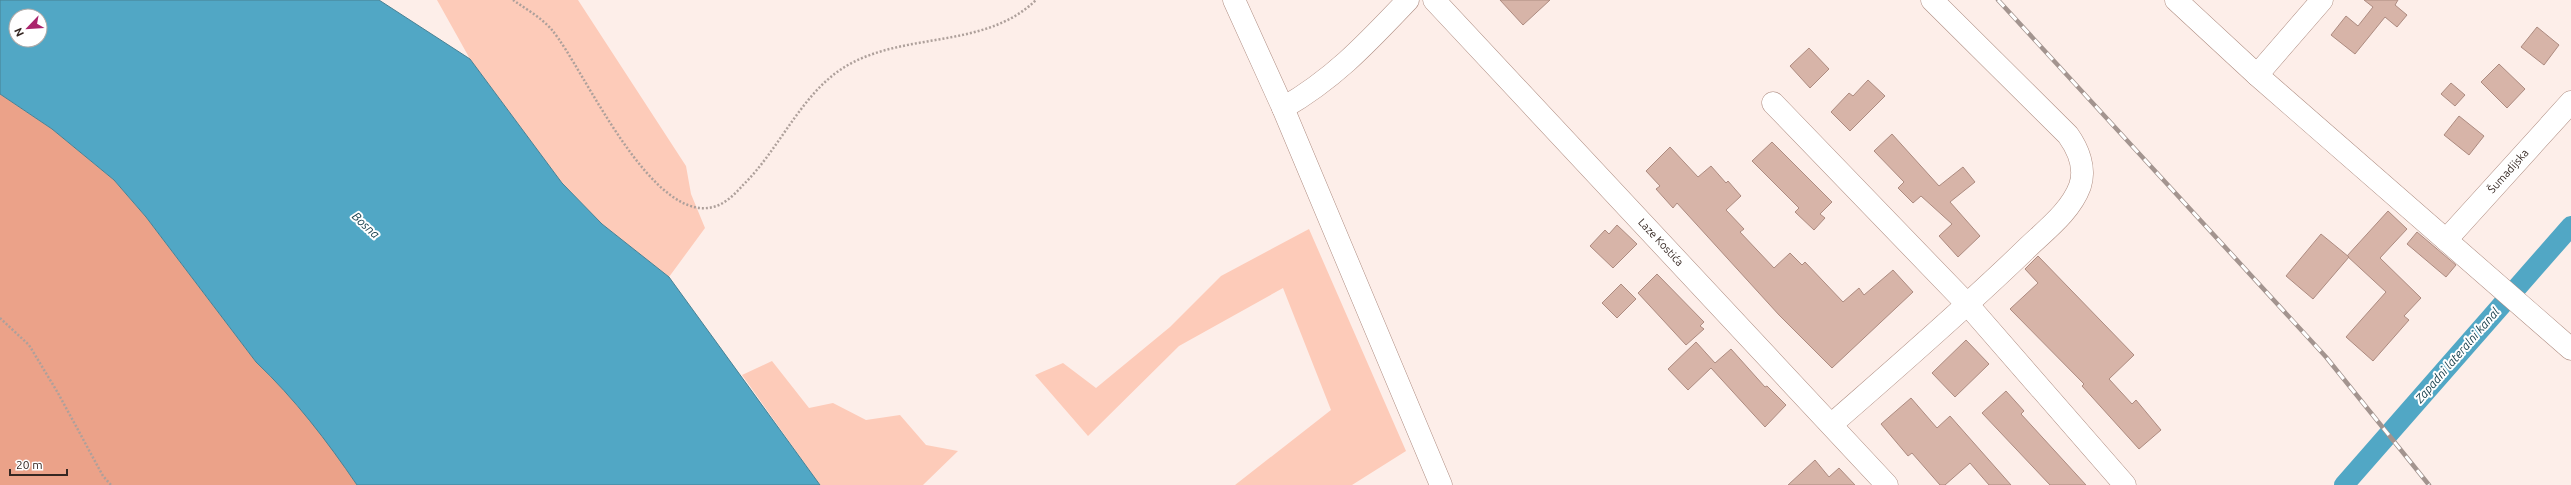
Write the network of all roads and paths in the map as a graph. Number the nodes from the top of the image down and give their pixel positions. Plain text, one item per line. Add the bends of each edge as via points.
1 (513, 0) edge
2 (1036, 0) edge
3 (1234, 0) edge
4 (1408, 0) edge
5 (1434, 0) edge
6 (1932, 0) edge
7 (2176, 0) edge
8 (2322, 0) edge
9 (2257, 75) junction
10 (2571, 102) edge
11 (1773, 103) dead end
12 (1283, 108) junction
13 (2446, 240) junction
14 (1968, 305) junction
15 (0, 318) edge
16 (2571, 349) edge
17 (1832, 424) junction
18 (111, 485) edge
19 (1441, 485) edge
20 (1887, 485) edge
21 (2126, 485) edge

1 - 2 path via 551,28 609,124 663,190 681,203 700,208 719,205 739,190 752,177 815,94 840,70 865,56 895,47 987,29 1026,10
3 - 12 street
4 - 12 street via 1360,52 1331,77
5 - 17 street, Laze Kostića
6 - 14 street via 2068,135 2077,148 2081,164 2080,185 2068,207
7 - 9 street
8 - 9 street
9 - 13 street
10 - 13 street, Šumadijska
11 - 14 street
12 - 19 street
13 - 16 street
14 - 17 street
14 - 21 street
15 - 18 path via 29,345 102,476
17 - 20 street, Laze Kostića

